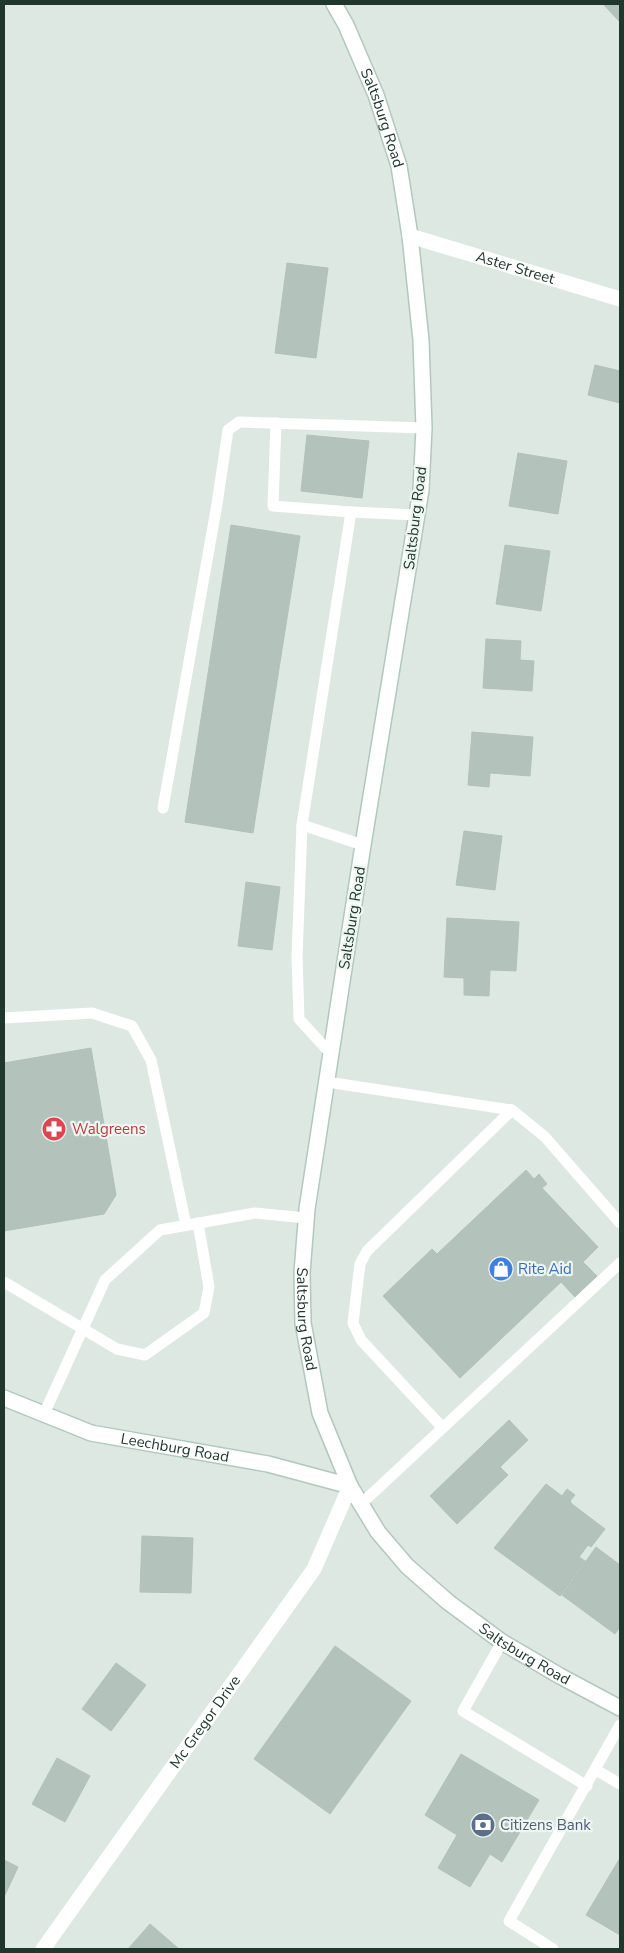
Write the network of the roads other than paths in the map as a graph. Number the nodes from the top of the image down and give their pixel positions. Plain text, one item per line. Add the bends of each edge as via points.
1 (334, 4) edge
2 (410, 236) junction
3 (620, 299) edge
4 (276, 424) junction
5 (424, 428) junction
6 (351, 512) junction
7 (417, 515) junction
8 (163, 808) dead end
9 (302, 825) junction
10 (363, 845) junction
11 (4, 1018) edge
12 (332, 1055) junction
13 (327, 1082) junction
14 (512, 1110) junction
15 (306, 1218) junction
16 (620, 1222) edge
17 (198, 1223) junction
18 (186, 1225) junction
19 (620, 1263) edge
20 (4, 1282) edge
21 (83, 1329) junction
22 (4, 1398) edge
23 (44, 1414) junction
24 (442, 1427) junction
25 (350, 1486) junction
26 (361, 1504) junction
27 (502, 1642) junction
28 (620, 1708) edge
29 (620, 1724) edge
30 (596, 1770) junction
31 (620, 1784) edge
32 (587, 1786) junction
33 (43, 1949) edge
34 (553, 1949) edge

1 - 2 main road, Saltsburg Road via 376,94 399,166
2 - 3 main road, Aster Street
2 - 5 main road, Saltsburg Road via 421,340
4 - 5 lane
4 - 6 lane via 273,506
4 - 8 lane via 240,422 228,430
5 - 7 main road, Saltsburg Road
6 - 7 lane
6 - 9 lane
7 - 10 main road, Saltsburg Road
9 - 10 lane
9 - 12 lane via 297,957 299,1019
10 - 12 main road, Saltsburg Road
11 - 18 lane via 92,1013 132,1026 151,1060
12 - 13 main road, Saltsburg Road
13 - 14 lane
13 - 15 main road, Saltsburg Road
14 - 16 lane via 545,1137
14 - 24 lane via 367,1251 360,1264 353,1322 361,1340
15 - 17 lane via 255,1213
15 - 25 main road, Saltsburg Road via 303,1323 320,1413
17 - 18 lane
17 - 21 lane via 209,1287 204,1313 145,1355 117,1349
18 - 21 lane via 160,1230 104,1280
19 - 24 lane
20 - 21 lane
21 - 23 lane
22 - 23 main road, Leechburg Road
23 - 25 main road, Leechburg Road via 91,1433 268,1464
24 - 26 lane
25 - 26 main road, Saltsburg Road
25 - 33 main road, Mc Gregor Drive via 314,1569
26 - 27 main road, Saltsburg Road via 378,1532 407,1566
27 - 28 main road, Saltsburg Road
27 - 32 lane via 463,1711
29 - 30 lane
30 - 31 lane
30 - 32 lane
32 - 34 lane via 509,1921

